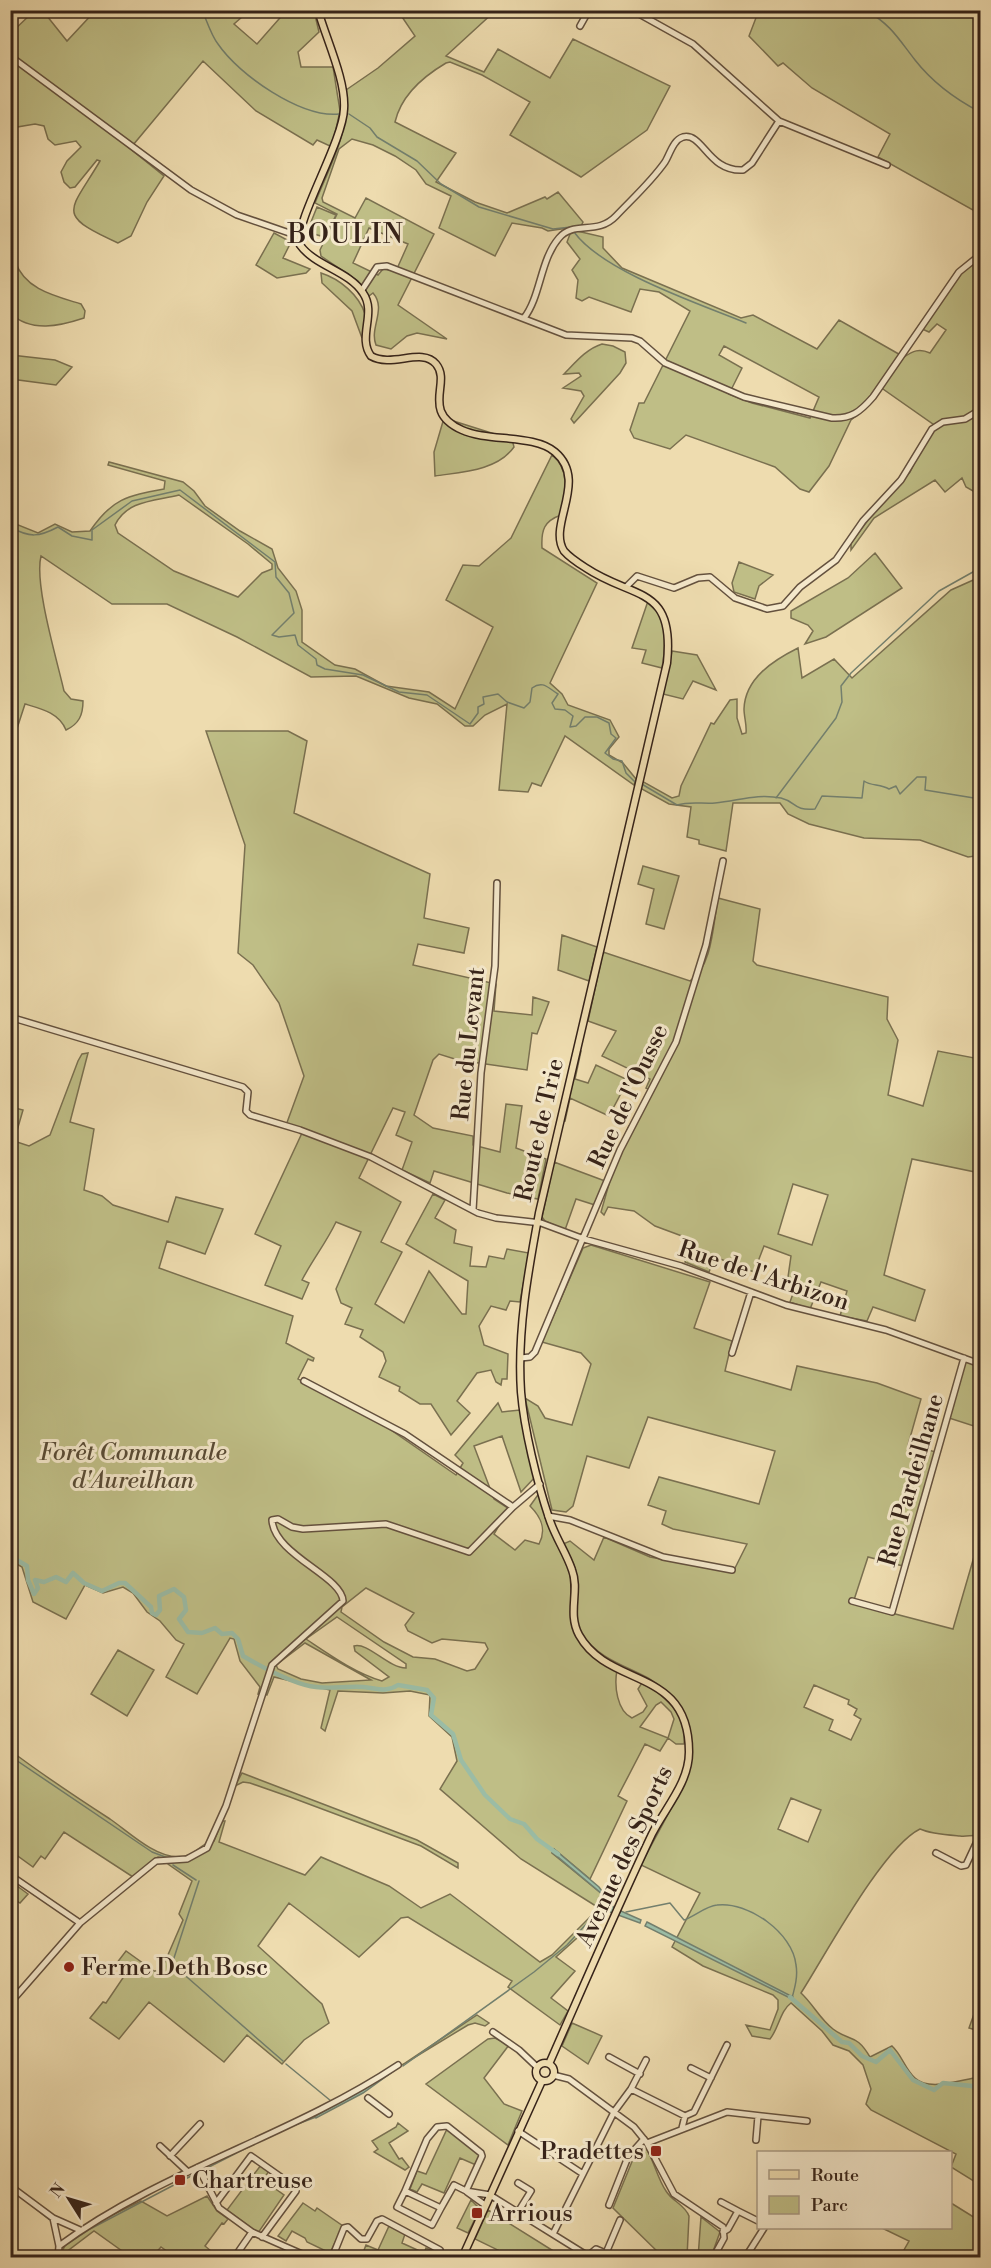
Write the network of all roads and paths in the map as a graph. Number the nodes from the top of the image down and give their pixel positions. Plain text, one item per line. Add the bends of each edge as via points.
1 (318, 10) edge
2 (589, 10) edge
3 (632, 10) edge
4 (580, 26) dead end
5 (10, 56) edge
6 (779, 121) junction
7 (887, 165) dead end
8 (298, 236) junction
9 (981, 255) edge
10 (362, 290) junction
11 (524, 318) junction
12 (981, 410) edge
13 (627, 586) junction
14 (723, 861) dead end
15 (497, 883) dead end
16 (10, 1017) edge
17 (473, 1210) junction
18 (537, 1222) junction
19 (584, 1239) junction
20 (751, 1292) junction
21 (732, 1353) dead end
22 (521, 1358) junction
23 (964, 1358) junction
24 (981, 1364) edge
25 (304, 1381) dead end
26 (540, 1484) junction
27 (513, 1507) junction
28 (548, 1516) junction
29 (732, 1570) dead end
30 (852, 1601) dead end
31 (981, 1835) edge
32 (936, 1853) dead end
33 (10, 1875) edge
34 (80, 1923) junction
35 (11, 2001) edge
36 (493, 2032) dead end
37 (727, 2045) dead end
38 (609, 2057) dead end
39 (646, 2060) dead end
40 (549, 2064) junction
41 (398, 2065) dead end
42 (537, 2067) junction
43 (691, 2068) dead end
44 (640, 2074) junction
45 (553, 2075) junction
46 (711, 2078) junction
47 (542, 2080) junction
48 (631, 2089) junction
49 (368, 2098) dead end
50 (614, 2112) junction
51 (694, 2112) junction
52 (389, 2114) dead end
53 (685, 2116) junction
54 (758, 2116) junction
55 (703, 2121) junction
56 (807, 2121) dead end
57 (200, 2124) dead end
58 (682, 2128) junction
59 (518, 2131) junction
60 (756, 2140) dead end
61 (646, 2141) junction
62 (160, 2146) dead end
63 (170, 2156) junction
64 (198, 2168) junction
65 (188, 2172) junction
66 (583, 2174) junction
67 (518, 2183) dead end
68 (10, 2186) edge
69 (405, 2191) junction
70 (466, 2191) junction
71 (490, 2195) junction
72 (721, 2202) dead end
73 (216, 2203) junction
74 (485, 2205) junction
75 (609, 2205) dead end
76 (441, 2208) junction
77 (738, 2211) junction
78 (518, 2212) junction
79 (53, 2218) junction
80 (620, 2220) dead end
81 (757, 2220) edge
82 (763, 2229) edge
83 (80, 2230) junction
84 (252, 2232) junction
85 (723, 2232) junction
86 (553, 2234) junction
87 (262, 2237) junction
88 (59, 2246) junction
89 (606, 2253) junction
90 (58, 2257) edge
91 (234, 2258) edge
92 (310, 2258) edge
93 (332, 2258) edge
94 (436, 2258) edge
95 (462, 2258) edge
96 (617, 2258) edge
97 (713, 2258) edge
98 (745, 2258) edge

1 - 8 main road via 341,84 344,116
2 - 4 street
3 - 6 street via 693,44
5 - 8 street via 191,190 237,215
6 - 7 street
6 - 11 street via 752,163 743,170 722,167 694,138 678,139 661,167 609,224 573,229 559,238
8 - 10 main road via 302,248
9 - 11 street via 959,272 873,397 862,410 845,418 744,397 665,363 632,338 566,335
10 - 11 street via 382,265
10 - 13 main road, Route de Trie via 368,304 365,341 371,356 387,362 429,358 440,372 438,404 451,423 471,434 536,444 555,452 561,459 569,490 559,533 565,552 601,578
12 - 13 street via 932,429 901,480 863,521 836,560 800,587 783,606 767,609 735,598 710,578 698,578 674,588 637,576
13 - 18 main road, Route de Trie via 658,607 669,644
14 - 19 street, Rue de l'Ousse via 705,945 676,1042 620,1150
15 - 17 street, Rue du Levant via 495,966 480,1081
16 - 17 street, Rue de l'Arbizon via 243,1087 248,1092 246,1111 250,1115 371,1157
17 - 18 street, Rue de l'Arbizon via 500,1220
18 - 19 street, Rue de l'Arbizon
18 - 22 main road, Route de Trie via 525,1289
19 - 20 street, Rue de l'Arbizon via 681,1266
19 - 22 street, Rue de l'Ousse via 535,1352
20 - 21 street
20 - 23 street, Rue de l'Arbizon via 821,1315 886,1330
22 - 26 main road, Route de Trie via 523,1407
23 - 24 street, Rue de l'Arbizon
23 - 30 street, Rue Pardeilhane via 892,1612
25 - 27 street via 405,1434
26 - 27 street
26 - 28 main road, Route de Trie
27 - 34 street via 469,1552 386,1524 303,1529 278,1519 272,1521 277,1535 340,1591 343,1601 270,1669 226,1806 207,1848 187,1859 156,1861
28 - 29 street via 560,1516 663,1557
28 - 40 main road, Avenue des Sports via 573,1572 573,1618 584,1642 609,1664 662,1691 678,1709 687,1734 689,1756 682,1781 654,1830
31 - 32 street via 966,1865
33 - 34 street
34 - 35 street
36 - 42 street
37 - 46 street
38 - 44 street
39 - 44 street
40 - 42 main road
40 - 45 main road
41 - 64 street via 330,2105
42 - 47 main road via 536,2075
43 - 46 street
44 - 48 street
45 - 47 main road
45 - 50 street via 569,2079
46 - 51 street
47 - 59 main road
48 - 50 street
48 - 53 street
49 - 52 street
50 - 61 street
50 - 66 street
51 - 53 street
51 - 55 street
53 - 58 street
54 - 55 street via 728,2112
54 - 56 street
54 - 60 street
55 - 58 street
57 - 63 street
58 - 61 street
59 - 66 street
59 - 71 main road
61 - 75 street via 628,2157
61 - 85 street via 668,2187
62 - 63 street
63 - 65 street
64 - 65 street
64 - 73 street
65 - 83 street
66 - 86 street
67 - 78 street via 531,2191
68 - 79 street
69 - 70 street via 427,2139 436,2127 447,2126 482,2156
69 - 76 street
69 - 76 street via 397,2207 432,2225
70 - 71 street
70 - 74 street
70 - 76 street via 454,2185
71 - 74 main road
71 - 78 street
72 - 77 street
73 - 84 street
73 - 87 street via 250,2156 295,2187 296,2192
74 - 95 main road
77 - 81 street
77 - 85 street
78 - 86 street
79 - 83 street
79 - 88 street
80 - 89 street
82 - 98 street
83 - 88 street
84 - 87 street
84 - 91 street
85 - 97 street
86 - 89 street via 588,2256 596,2249
87 - 92 street
88 - 90 street
89 - 96 street
93 - 94 street via 344,2228 367,2239 382,2219 440,2250

